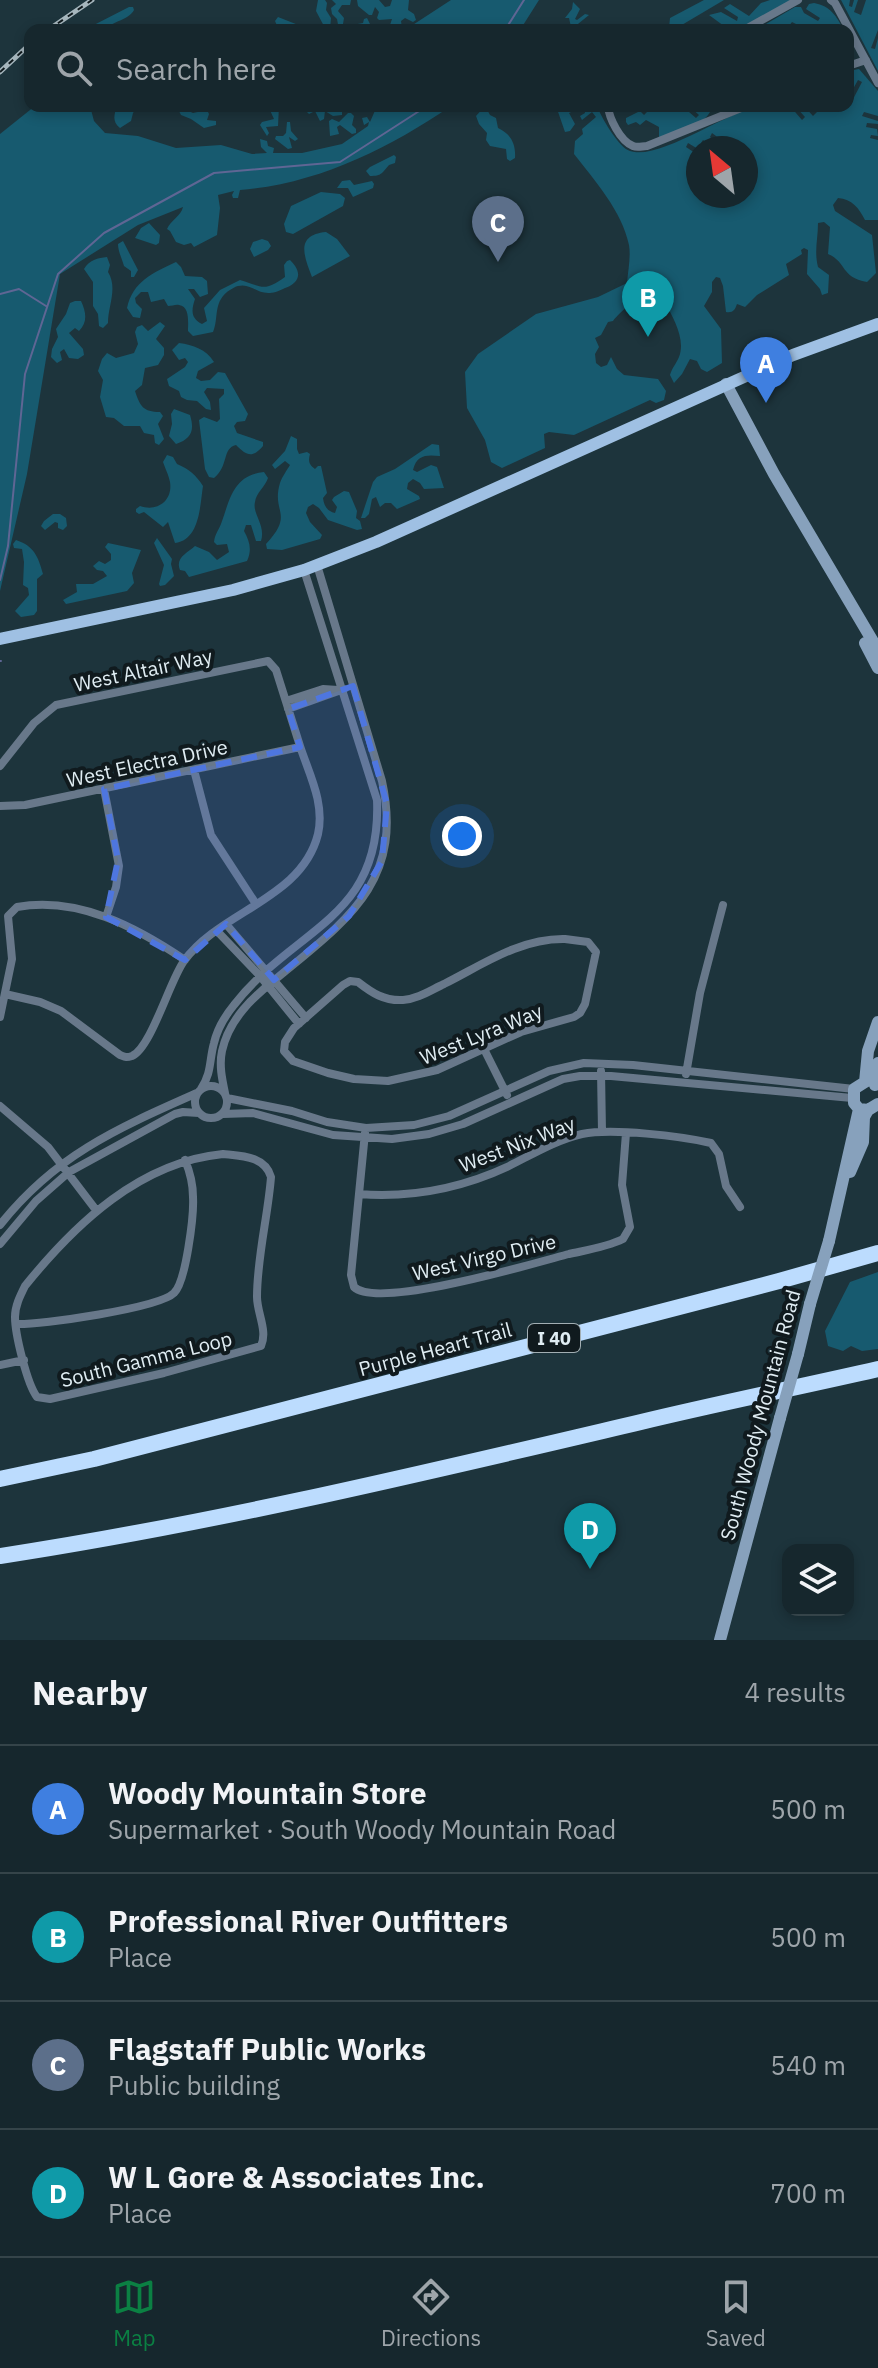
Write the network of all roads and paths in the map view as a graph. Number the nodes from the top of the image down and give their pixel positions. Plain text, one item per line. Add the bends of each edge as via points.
1 (798, 0) edge
2 (831, 0) edge
3 (755, 24) edge
4 (846, 24) edge
5 (854, 38) edge
6 (866, 60) junction
7 (854, 64) edge
8 (878, 83) edge
9 (609, 112) edge
10 (718, 112) edge
11 (878, 324) edge
12 (726, 384) junction
13 (317, 565) junction
14 (304, 570) junction
15 (836, 582) junction
16 (0, 639) edge
17 (878, 650) edge
18 (878, 668) edge
19 (353, 686) junction
20 (340, 690) junction
21 (287, 705) junction
22 (300, 747) junction
23 (0, 766) edge
24 (194, 770) junction
25 (104, 789) junction
26 (0, 806) edge
27 (256, 904) junction
28 (723, 905) dead end
29 (106, 917) junction
30 (226, 924) junction
31 (217, 931) junction
32 (185, 960) junction
33 (263, 973) junction
34 (271, 982) junction
35 (5, 994) junction
36 (0, 1017) edge
37 (302, 1021) junction
38 (878, 1022) edge
39 (484, 1049) junction
40 (601, 1062) junction
41 (878, 1063) edge
42 (686, 1071) junction
43 (601, 1076) junction
44 (685, 1083) junction
45 (505, 1090) junction
46 (199, 1091) junction
47 (226, 1096) junction
48 (868, 1098) edge
49 (510, 1101) junction
50 (0, 1106) edge
51 (199, 1113) junction
52 (223, 1114) junction
53 (366, 1128) junction
54 (602, 1132) junction
55 (626, 1133) junction
56 (365, 1139) junction
57 (185, 1160) junction
58 (62, 1163) junction
59 (69, 1172) junction
60 (359, 1194) junction
61 (740, 1207) dead end
62 (96, 1210) junction
63 (0, 1225) edge
64 (0, 1244) edge
65 (878, 1253) edge
66 (16, 1324) junction
67 (24, 1360) junction
68 (0, 1365) edge
69 (878, 1369) edge
70 (0, 1479) edge
71 (5, 1556) edge
72 (720, 1640) edge

1 - 3 street
2 - 4 street
5 - 6 street
6 - 7 street
6 - 8 street
9 - 10 street via 617,130 637,147
11 - 12 main road
12 - 13 main road
12 - 15 street
13 - 14 main road
13 - 19 street
14 - 16 main road
14 - 20 street
15 - 17 street
15 - 18 street
19 - 20 street
19 - 34 street via 387,804 382,861 369,891 349,916
20 - 21 street
20 - 33 street via 377,800 370,864 339,911
21 - 22 street
21 - 23 street, West Altair Way via 276,670 261,662 56,705 34,723
22 - 24 street, West Electra Drive
22 - 27 street via 318,803 319,828 296,875
24 - 25 street, West Electra Drive
24 - 27 street via 211,835
25 - 26 street, West Electra Drive
25 - 29 street via 119,866
27 - 30 street
28 - 42 street
29 - 32 street
29 - 35 street via 50,906 11,911 12,959
30 - 31 street
30 - 33 street
31 - 32 street
31 - 33 street
32 - 35 street via 144,1043 127,1057 61,1011
33 - 34 street
33 - 46 street via 216,1034 210,1072
34 - 37 street
34 - 47 street via 237,1017 225,1041 221,1067
35 - 36 street
37 - 39 street, West Lyra Way via 286,1038 284,1051 293,1061 354,1079 388,1081 437,1070
37 - 39 street, West Lyra Way via 354,981 379,996 403,1000 530,943 565,939 594,948 596,959 580,1013
38 - 48 street, South Woody Mountain Road via 869,1047
39 - 45 street
40 - 42 street
40 - 43 street
40 - 45 street via 568,1066
41 - 48 street, South Woody Mountain Road
42 - 44 street
42 - 48 street
43 - 44 street
43 - 49 street via 563,1079
43 - 54 street
44 - 48 street
45 - 49 street
45 - 53 street via 441,1119
46 - 47 street via 211,1086
46 - 51 street via 194,1104
46 - 58 street
47 - 52 street
47 - 53 street
48 - 72 street, South Woody Mountain Road, bridge via 848,1149 829,1241
49 - 56 street via 448,1130
50 - 58 street
51 - 52 street via 208,1119
51 - 59 street via 167,1118
52 - 56 street via 253,1113
53 - 56 street, West Virgo Drive
54 - 55 street, West Nix Way
54 - 60 street, West Nix Way via 571,1137 453,1186 398,1195
55 - 60 street, West Virgo Drive via 622,1192 630,1227 623,1239 457,1284 357,1290 351,1275
55 - 61 street, West Nix Way via 711,1143 726,1186
56 - 60 street, West Virgo Drive
57 - 62 street, South Gamma Loop
57 - 66 street via 193,1215 182,1280 175,1292 156,1302 58,1322
57 - 67 street, South Gamma Loop via 234,1155 258,1160 270,1171 257,1284 261,1346 45,1400 31,1389
58 - 59 street
58 - 63 street
59 - 62 street
59 - 64 street
62 - 66 street, South Gamma Loop via 25,1286
65 - 70 highway, Purple Heart Trail / I 40
66 - 67 street, South Gamma Loop
67 - 68 street
69 - 71 highway via 347,1491

